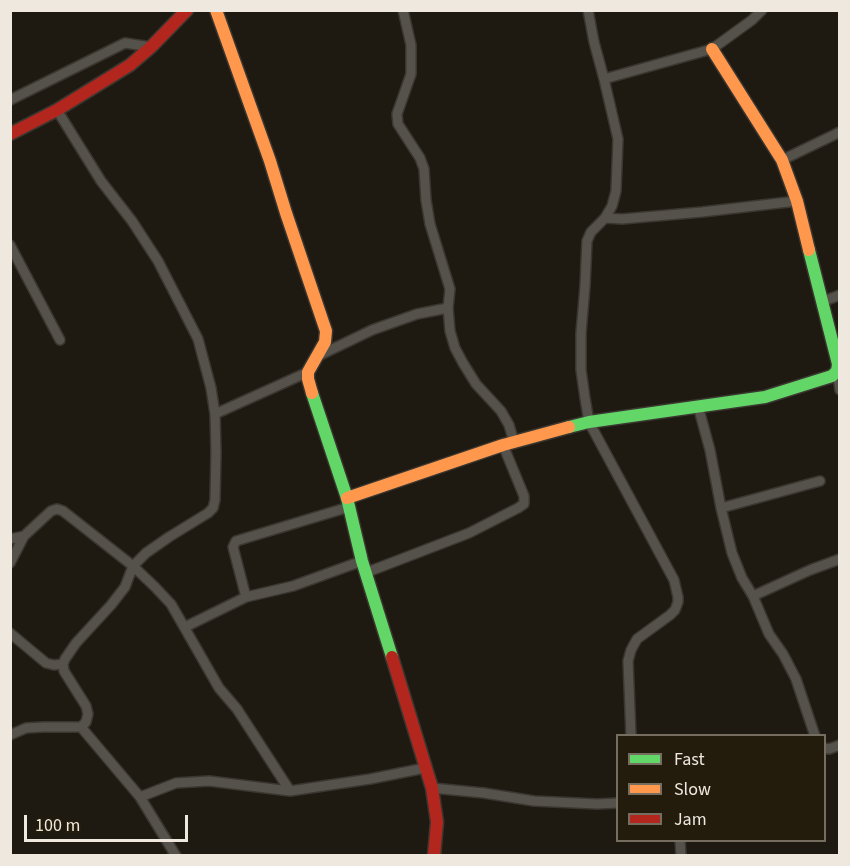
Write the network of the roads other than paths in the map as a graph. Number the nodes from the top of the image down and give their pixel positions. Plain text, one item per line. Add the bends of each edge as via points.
1 (187, 10) edge
2 (216, 10) edge
3 (403, 10) edge
4 (588, 10) edge
5 (762, 10) edge
6 (151, 47) junction
7 (712, 49) junction
8 (604, 79) junction
9 (10, 100) edge
10 (57, 110) junction
11 (840, 132) edge
12 (10, 134) edge
13 (782, 160) junction
14 (797, 201) junction
15 (605, 218) junction
16 (10, 245) edge
17 (840, 295) edge
18 (821, 302) junction
19 (448, 308) junction
20 (60, 340) dead end
21 (318, 356) junction
22 (837, 371) junction
23 (308, 372) junction
24 (840, 390) edge
25 (698, 406) junction
26 (215, 414) junction
27 (588, 422) junction
28 (509, 444) junction
29 (819, 481) dead end
30 (348, 502) junction
31 (721, 508) junction
32 (24, 536) junction
33 (10, 539) edge
34 (840, 559) edge
35 (10, 563) edge
36 (133, 566) junction
37 (364, 567) junction
38 (753, 596) junction
39 (246, 597) junction
40 (185, 627) junction
41 (10, 633) edge
42 (63, 664) junction
43 (81, 727) junction
44 (631, 734) edge
45 (815, 734) edge
46 (10, 735) edge
47 (425, 768) junction
48 (432, 788) junction
49 (290, 791) junction
50 (140, 797) junction
51 (616, 803) edge
52 (176, 855) edge
53 (434, 855) edge

1 - 6 street
2 - 21 street via 326,331
3 - 19 street via 411,45 411,74 397,114 398,124 424,169 430,224 450,289
4 - 8 street
5 - 7 street
6 - 9 street via 125,43
6 - 10 street via 130,65
7 - 8 street
7 - 13 street
8 - 15 street via 618,139 616,191
10 - 12 street
10 - 26 street via 158,261 198,339
11 - 13 street
13 - 14 street
14 - 15 street
14 - 18 street
15 - 27 street via 587,241 581,370
16 - 20 street
17 - 18 street
18 - 22 street
19 - 21 street via 372,330
19 - 28 street via 450,331 459,355 476,384 509,425
21 - 23 street
22 - 24 street
22 - 25 street via 832,376 765,397
23 - 26 street
23 - 30 street
25 - 27 street
25 - 31 street
26 - 36 street via 213,508
27 - 28 street
27 - 44 street via 674,580 678,597 675,610 637,639 631,650
28 - 30 street
28 - 37 street via 524,504 469,532
29 - 31 street
30 - 37 street
30 - 39 street via 236,541 233,547
31 - 38 street via 732,553
32 - 33 street
32 - 35 street
32 - 36 street via 57,509
34 - 38 street
36 - 40 street via 171,604
36 - 42 street via 125,587 76,643
37 - 39 street
37 - 47 street
38 - 45 street via 769,634 796,679
39 - 40 street
40 - 49 street via 219,688
41 - 42 street via 46,663
42 - 43 street via 86,706 88,714
43 - 46 street via 26,728
43 - 50 street
47 - 48 street
47 - 49 street
48 - 51 street via 534,801
48 - 53 street via 437,822
49 - 50 street via 209,781 176,783
50 - 52 street

